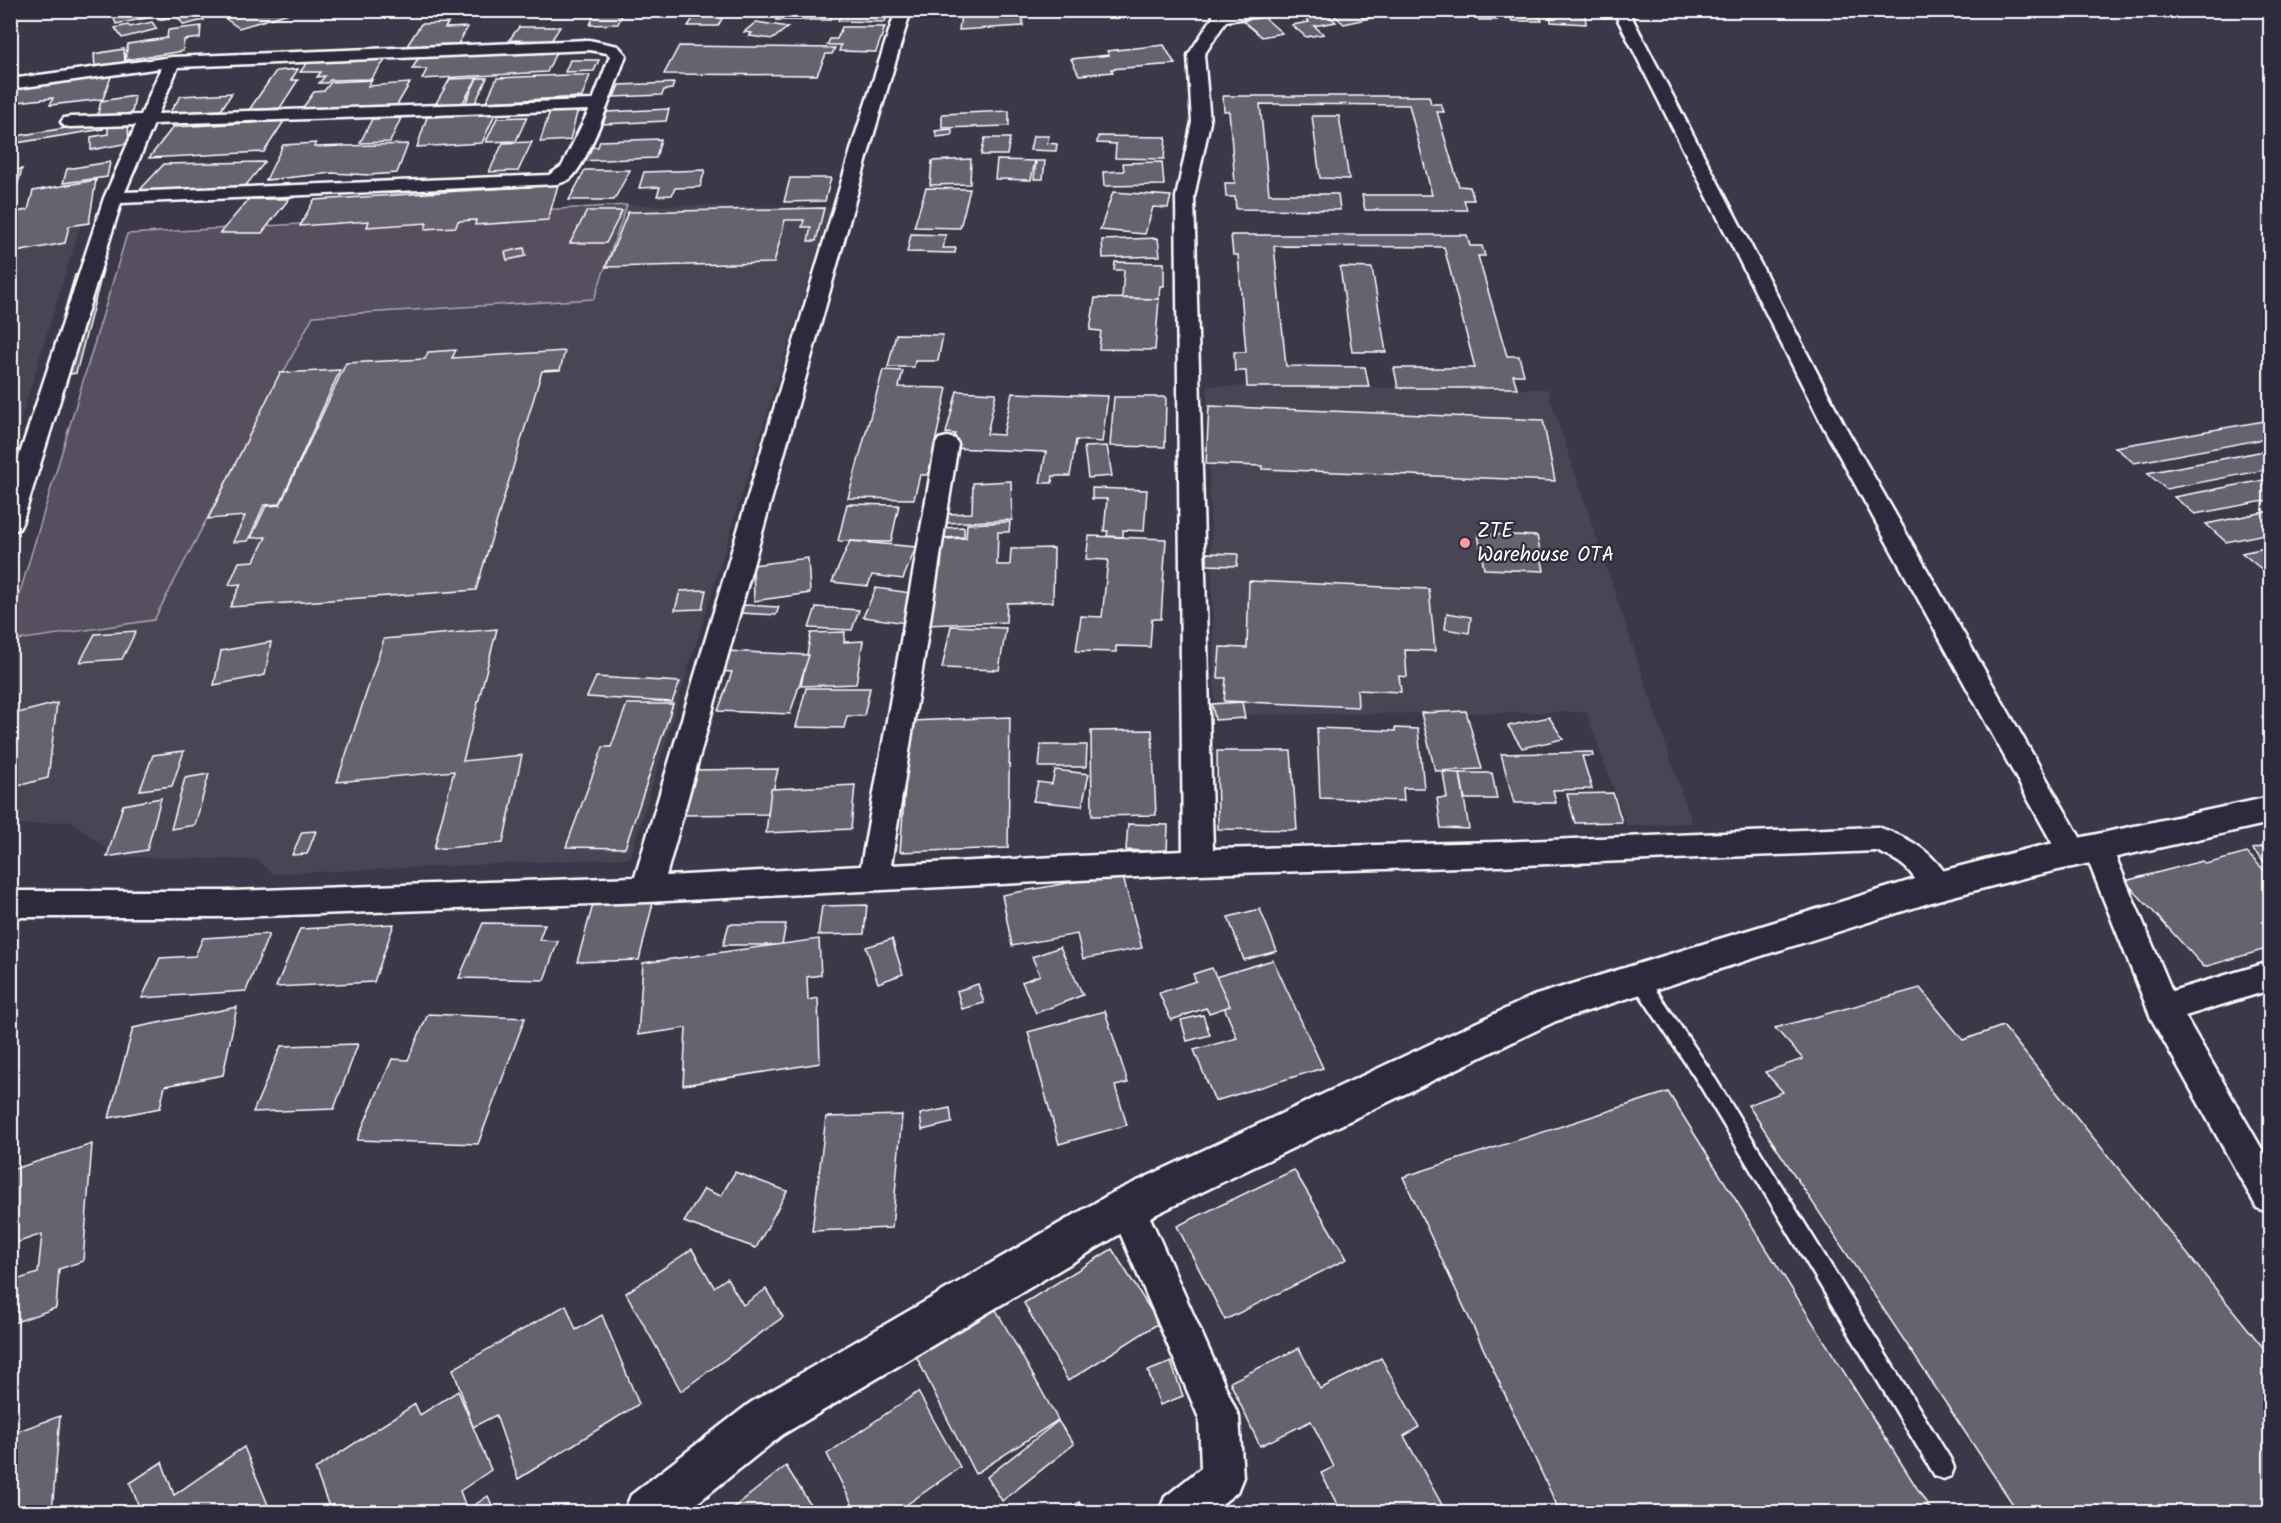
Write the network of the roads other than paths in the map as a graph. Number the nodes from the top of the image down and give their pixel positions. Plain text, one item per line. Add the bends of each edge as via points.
1 (904, 10) edge
2 (1268, 10) edge
3 (1620, 10) edge
4 (1221, 14) edge
5 (172, 62) junction
6 (10, 84) edge
7 (600, 105) junction
8 (145, 121) junction
9 (70, 122) dead end
10 (113, 198) junction
11 (947, 444) dead end
12 (10, 523) edge
13 (2271, 810) edge
14 (2086, 852) junction
15 (1198, 862) junction
16 (874, 878) junction
17 (1938, 886) junction
18 (647, 889) junction
19 (10, 904) edge
20 (2271, 976) edge
21 (1639, 979) junction
22 (2163, 1008) junction
23 (2271, 1196) edge
24 (1126, 1207) junction
25 (1943, 1468) dead end
26 (648, 1512) edge
27 (1180, 1512) edge

1 - 18 street
2 - 4 street
3 - 14 street via 1834,426
4 - 15 street via 1196,55 1201,122 1185,197
5 - 6 street
5 - 7 street via 598,45 618,55
5 - 8 street
7 - 8 street
7 - 10 street via 568,171 545,182
8 - 9 street
8 - 10 street
10 - 12 street
11 - 16 street
13 - 14 main road
14 - 17 main road
14 - 22 street
15 - 16 street
15 - 17 street via 1877,839 1920,860
16 - 18 street
17 - 21 main road
18 - 19 street via 231,904
20 - 22 street
21 - 24 main road via 1546,1008
21 - 25 lane via 1702,1073
22 - 23 street
24 - 26 main road via 766,1419
24 - 27 street via 1219,1417 1222,1477

